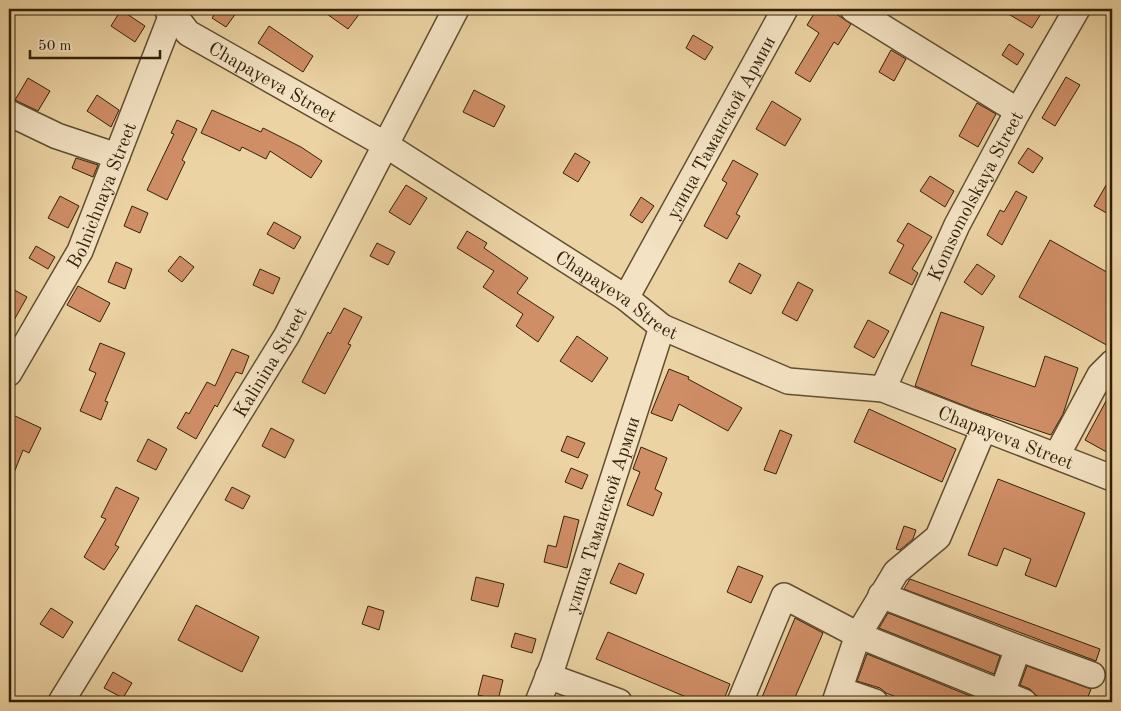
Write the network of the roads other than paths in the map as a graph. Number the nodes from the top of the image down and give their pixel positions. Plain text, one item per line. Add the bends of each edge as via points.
1 (456, 9) edge
2 (785, 9) edge
3 (853, 9) edge
4 (1077, 9) edge
5 (171, 10) edge
6 (1018, 111) junction
7 (9, 113) edge
8 (386, 146) junction
9 (118, 156) junction
10 (626, 298) junction
11 (662, 327) junction
12 (1112, 363) edge
13 (9, 372) edge
14 (883, 389) junction
15 (984, 428) junction
16 (1057, 455) junction
17 (1112, 478) edge
18 (881, 595) junction
19 (858, 635) junction
20 (1018, 648) junction
21 (1092, 675) dead end
22 (548, 676) junction
23 (837, 696) edge
24 (1009, 699) edge
25 (61, 702) edge
26 (538, 702) edge
27 (619, 702) edge
28 (740, 702) edge
29 (874, 702) edge

1 - 8 street, Kalinina Street
2 - 10 street, улица Таманской Армии
3 - 6 street
4 - 6 street, Komsomolskaya Street
5 - 8 street, Chapayeva Street via 188,33
5 - 9 street, Bolnichnaya Street
6 - 14 street, Komsomolskaya Street via 957,225
7 - 9 street via 57,136
8 - 10 street, Chapayeva Street
8 - 25 street, Kalinina Street via 287,335
9 - 13 street, Bolnichnaya Street via 80,251
10 - 11 street, Chapayeva Street
11 - 14 street, Chapayeva Street via 788,381
11 - 22 street, улица Таманской Армии
12 - 16 street via 1100,375
14 - 15 street, Chapayeva Street
15 - 16 street, Chapayeva Street
15 - 18 street via 938,538 896,572
16 - 17 street, Chapayeva Street
18 - 19 street
18 - 20 street
19 - 23 street
19 - 24 street
19 - 28 street via 784,596
20 - 21 street
20 - 24 street
22 - 26 street, улица Таманской Армии
22 - 27 street
23 - 29 street

